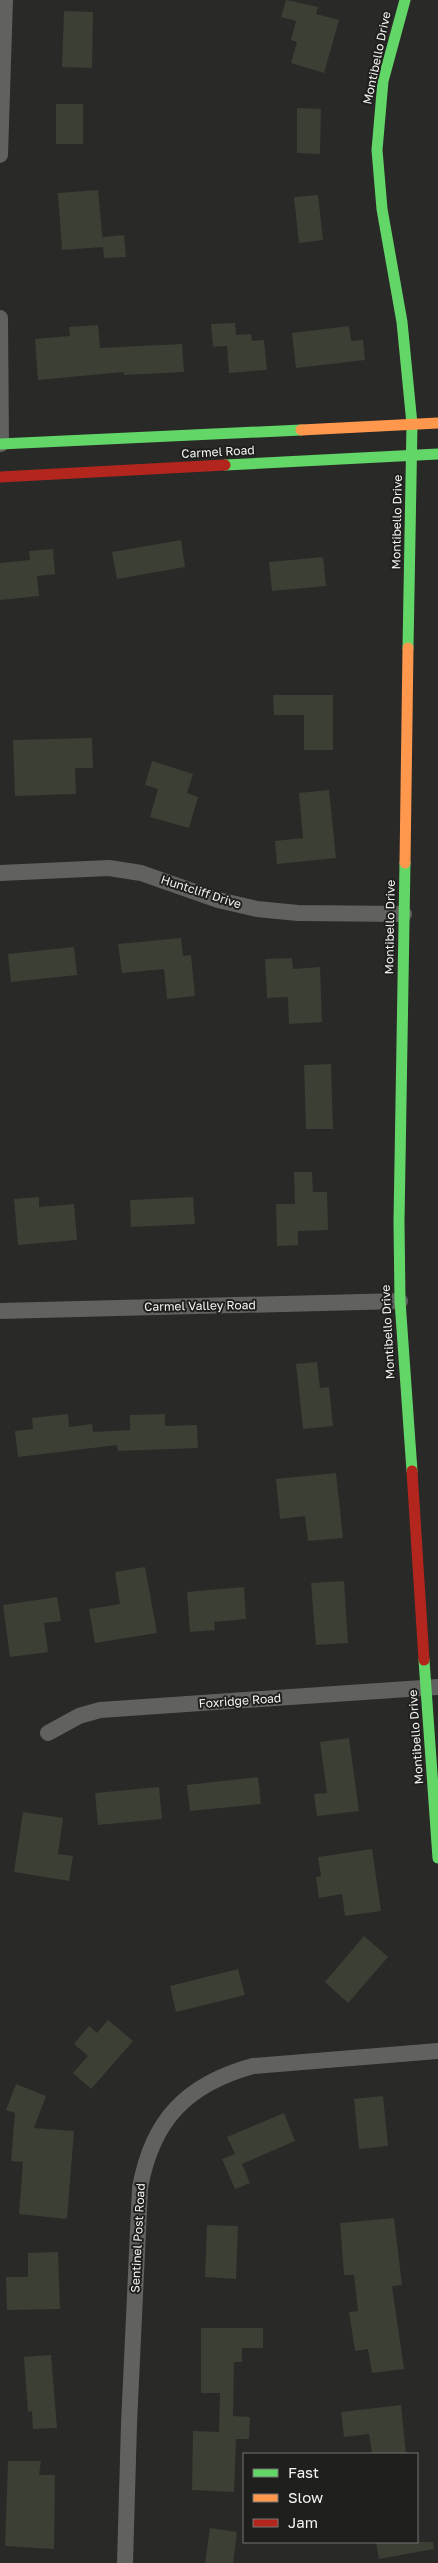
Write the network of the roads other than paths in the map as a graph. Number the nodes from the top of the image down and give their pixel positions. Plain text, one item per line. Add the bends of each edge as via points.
1 (5, 0) edge
2 (405, 0) edge
3 (0, 155) edge
4 (0, 318) edge
5 (438, 423) edge
6 (412, 424) junction
7 (1, 444) edge
8 (438, 454) edge
9 (412, 455) junction
10 (0, 477) edge
11 (0, 872) edge
12 (404, 914) junction
13 (400, 1301) junction
14 (0, 1311) edge
15 (432, 1687) edge
16 (48, 1733) dead end
17 (438, 1858) edge
18 (438, 2051) edge
19 (125, 2563) edge

1 - 3 street
2 - 6 street, Montibello Drive via 382,90 377,131 378,172 409,375
4 - 7 street
5 - 6 street, Carmel Road
6 - 7 street, Carmel Road
6 - 9 street, Montibello Drive
8 - 9 street, Carmel Road
9 - 10 street, Carmel Road
9 - 12 street, Montibello Drive
11 - 12 street, Huntcliff Drive via 109,868 141,873 218,900 257,909 298,913
12 - 13 street, Montibello Drive via 398,1222
13 - 14 street, Carmel Valley Road
13 - 15 street, Montibello Drive
15 - 16 street, Foxridge Road via 100,1710 75,1717
15 - 17 street, Montibello Drive
18 - 19 street, Sentinel Post Road via 253,2066 227,2073 190,2094 161,2126 144,2164 140,2188

